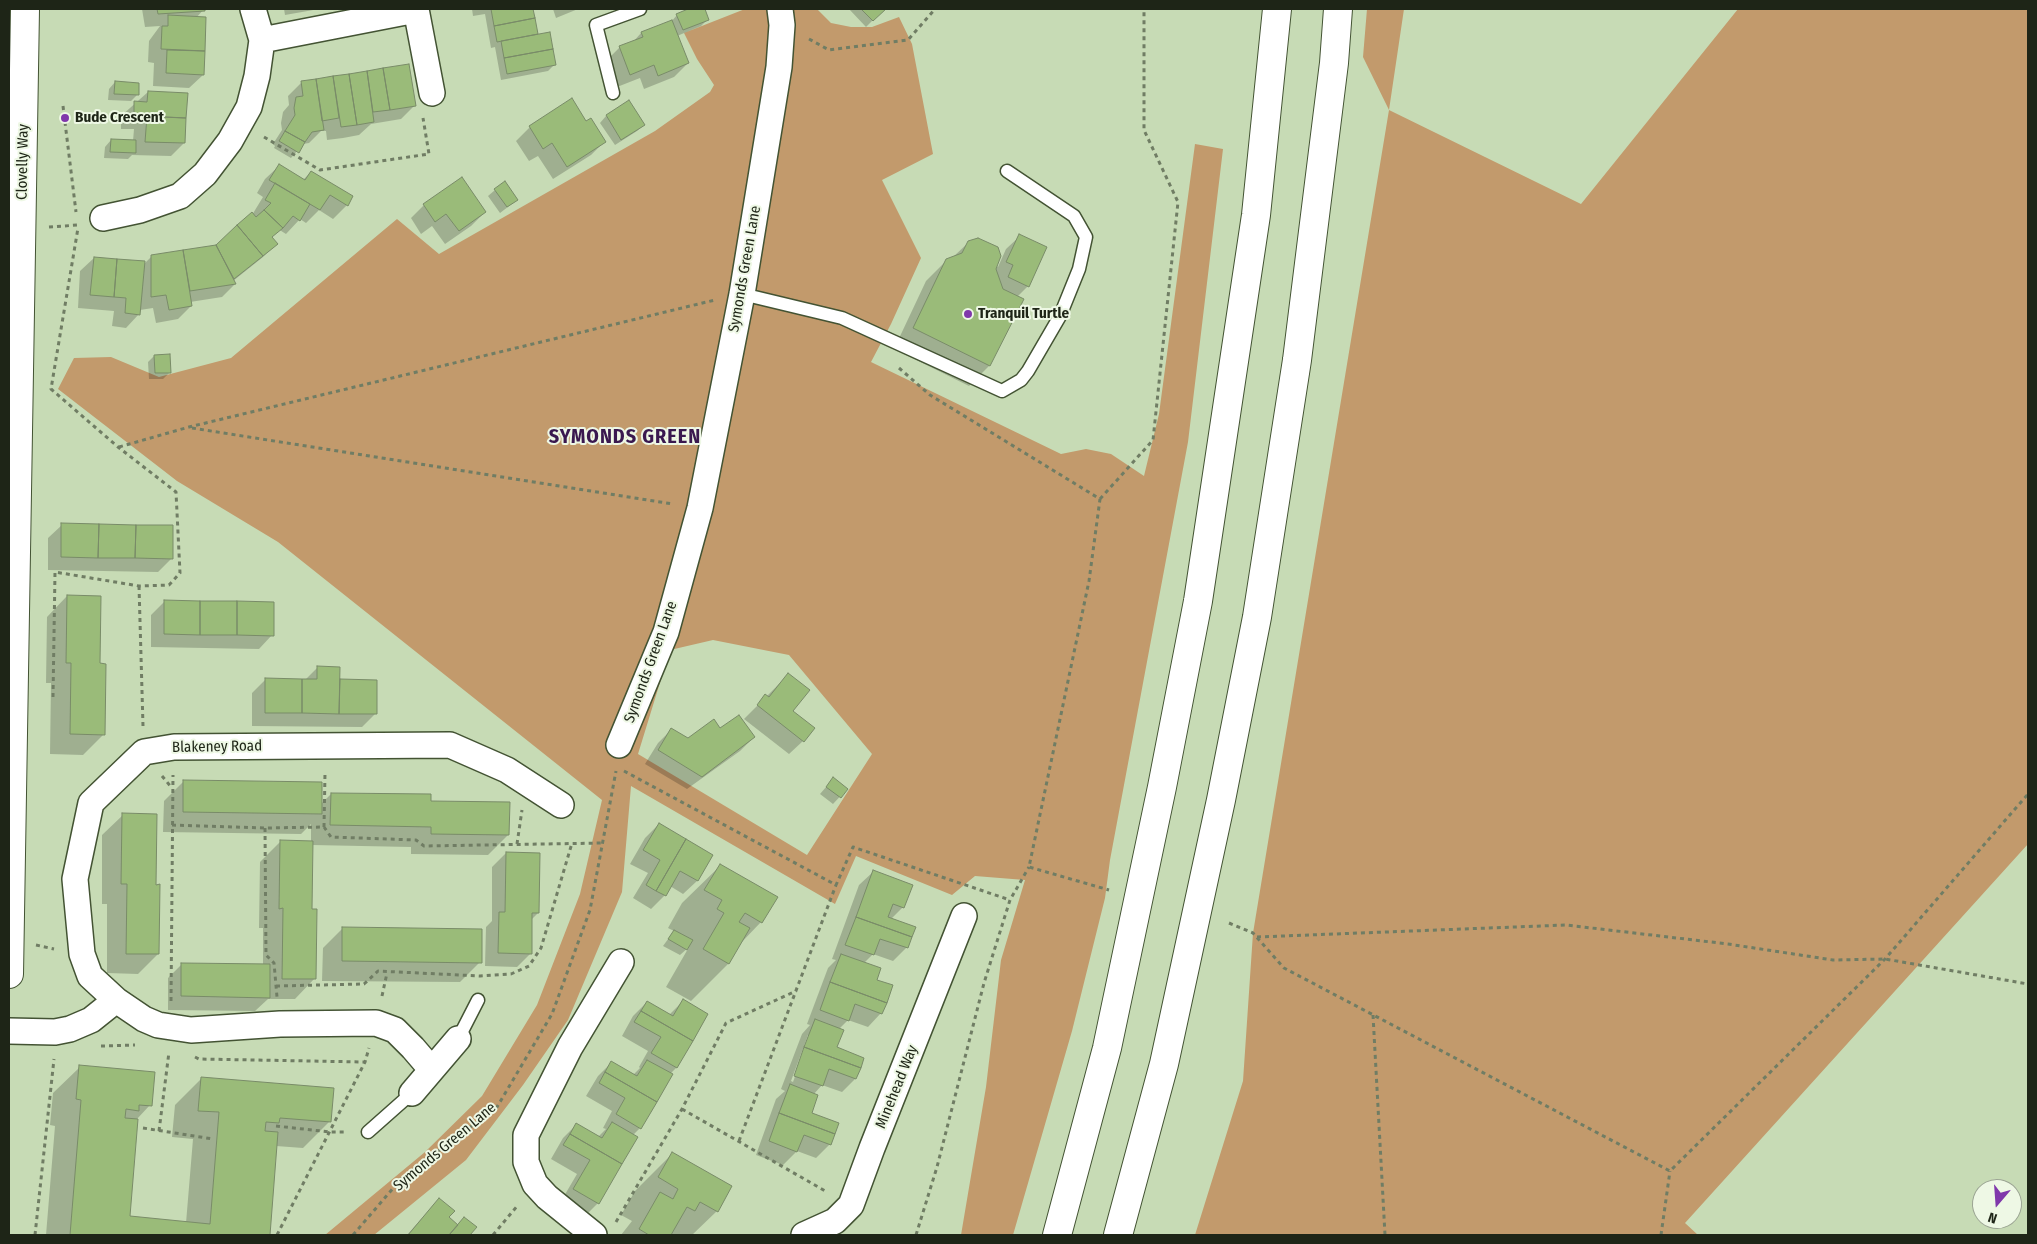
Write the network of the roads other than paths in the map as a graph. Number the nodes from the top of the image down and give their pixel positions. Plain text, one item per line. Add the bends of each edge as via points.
1 (25, 9) edge
2 (253, 9) edge
3 (416, 9) edge
4 (640, 9) edge
5 (1276, 9) edge
6 (1338, 9) edge
7 (781, 17) edge
8 (262, 40) junction
9 (432, 93) road end
10 (612, 93) dead end
11 (1007, 171) dead end
12 (103, 218) road end
13 (742, 294) junction
14 (618, 756) road end
15 (560, 805) dead end
16 (10, 878) edge
17 (964, 916) dead end
18 (621, 962) dead end
19 (9, 974) edge
20 (116, 1000) junction
21 (478, 1000) dead end
22 (9, 1031) edge
23 (458, 1039) joint
24 (431, 1069) junction
25 (412, 1092) joint
26 (368, 1132) road end
27 (603, 1231) edge
28 (804, 1235) edge
29 (1057, 1235) edge
30 (1118, 1235) edge

1 - 16 main road, Clovelly Way
2 - 8 street
3 - 8 street
3 - 9 street
4 - 10 lane via 596,25
5 - 29 main road via 1256,215 1198,601 1107,1048
6 - 30 main road via 1297,360 1257,617 1164,1064
7 - 13 street, Symonds Green Lane via 780,68
8 - 12 street via 249,107 230,141 205,174 180,196
11 - 13 lane via 1074,216 1086,237 1079,269 1060,316 1028,371 1021,380 1002,391 842,318
13 - 14 street, Symonds Green Lane via 700,508 666,632
15 - 20 street, Blakeney Road via 507,770 450,745 174,747 144,752 91,803 75,878 82,954 90,976
16 - 19 main road, Clovelly Way
17 - 28 street, Minehead Way via 851,1206 835,1221
18 - 27 street via 570,1047 526,1135 526,1162 535,1184 547,1198
20 - 22 street via 91,1020 70,1029 55,1032
20 - 24 street via 170,1036 191,1030 280,1024 376,1023 395,1030
21 - 23 lane
23 - 24 street
24 - 25 street
25 - 26 lane

